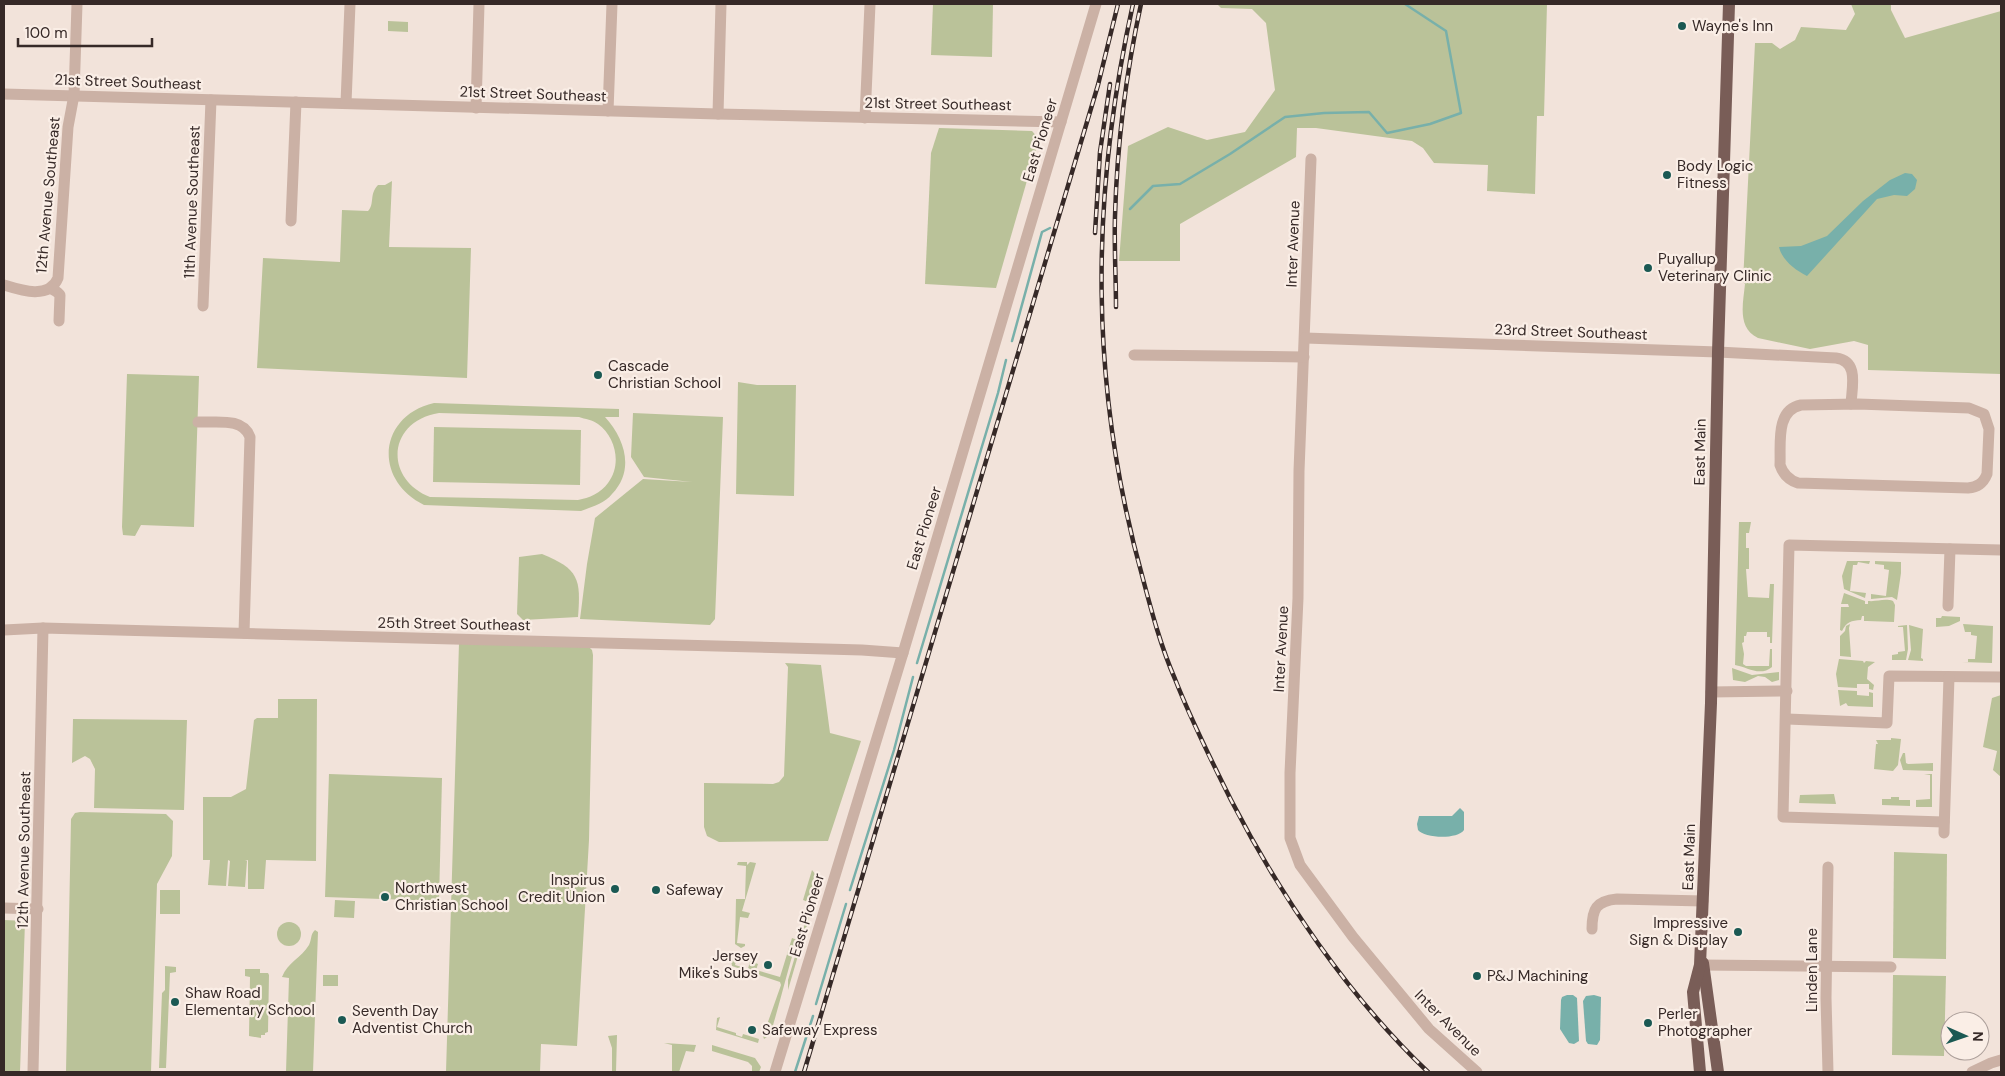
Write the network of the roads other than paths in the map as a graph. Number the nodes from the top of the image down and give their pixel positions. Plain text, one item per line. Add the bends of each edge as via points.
1 (77, 4) edge
2 (350, 4) edge
3 (479, 4) edge
4 (612, 4) edge
5 (721, 4) edge
6 (870, 4) edge
7 (1096, 4) edge
8 (1729, 4) edge
9 (4, 94) edge
10 (74, 95) junction
11 (211, 100) junction
12 (296, 102) junction
13 (346, 103) junction
14 (476, 108) junction
15 (608, 111) junction
16 (718, 114) junction
17 (865, 118) junction
18 (1061, 122) junction
19 (1311, 159) dead end
20 (292, 221) dead end
21 (4, 285) edge
22 (50, 288) junction
23 (203, 306) dead end
24 (59, 322) dead end
25 (1305, 338) junction
26 (1718, 352) junction
27 (1134, 354) dead end
28 (1304, 357) junction
29 (1851, 404) junction
30 (198, 422) dead end
31 (1950, 549) junction
32 (2001, 550) edge
33 (1948, 606) dead end
34 (43, 628) junction
35 (4, 630) edge
36 (244, 633) junction
37 (902, 653) junction
38 (1949, 677) junction
39 (2001, 677) edge
40 (1787, 691) junction
41 (1711, 692) junction
42 (1786, 719) junction
43 (1828, 867) dead end
44 (1703, 901) junction
45 (4, 908) edge
46 (38, 909) junction
47 (1592, 929) dead end
48 (1701, 964) junction
49 (1826, 966) junction
50 (1892, 967) dead end
51 (1709, 1005) junction
52 (2001, 1060) edge
53 (33, 1072) edge
54 (775, 1072) edge
55 (1477, 1072) edge
56 (1700, 1072) edge
57 (1706, 1072) edge
58 (1718, 1072) edge
59 (1828, 1072) edge
60 (1972, 1072) edge

1 - 10 street, 12th Avenue Southeast
2 - 13 street
3 - 14 street
4 - 15 street
5 - 16 street
6 - 17 street
7 - 18 street, East Pioneer
8 - 26 main road, East Main
9 - 10 street, 21st Street Southeast
10 - 11 street, 21st Street Southeast
10 - 22 street, 12th Avenue Southeast via 68,127 60,265 56,282
11 - 12 street, 21st Street Southeast
11 - 23 street, 11th Avenue Southeast
12 - 13 street, 21st Street Southeast
12 - 20 street
13 - 14 street, 21st Street Southeast
14 - 15 street, 21st Street Southeast
15 - 16 street, 21st Street Southeast
16 - 17 street, 21st Street Southeast
17 - 18 street, 21st Street Southeast
18 - 37 street, East Pioneer
19 - 25 street, Inter Avenue
21 - 22 street via 30,292
22 - 24 street, 12th Avenue Southeast via 60,295
25 - 26 street, 23rd Street Southeast
25 - 28 street, Inter Avenue
26 - 29 street, 23rd Street Southeast via 1846,360 1851,367
26 - 41 main road, East Main
27 - 28 street
28 - 55 street, Inter Avenue via 1290,838 1300,865 1353,937 1429,1029
29 - 29 street via 1969,408 1984,414 1989,429 1985,480 1968,488 1798,483 1788,478 1780,465 1783,422 1788,412 1801,405
30 - 36 street via 237,424 245,428 250,437
31 - 32 street
31 - 33 street
31 - 40 street via 1789,545
34 - 35 street, 25th Street Southeast
34 - 36 street, 25th Street Southeast
34 - 46 street, 12th Avenue Southeast
36 - 37 street, 25th Street Southeast
37 - 54 street, East Pioneer
38 - 39 street
38 - 42 street via 1889,676 1888,723
38 - 42 street via 1944,828 1783,817
40 - 41 street
40 - 42 street
41 - 44 main road, East Main
43 - 49 street, Linden Lane
44 - 47 street via 1606,900 1598,904 1592,916
44 - 48 main road, East Main
45 - 46 street
46 - 53 street, 12th Avenue Southeast
48 - 49 street
48 - 51 main road, East Main
48 - 56 main road, East Main via 1693,992
49 - 50 street
49 - 59 street, Linden Lane
51 - 57 main road, East Main
51 - 58 main road, East Main
52 - 60 street

